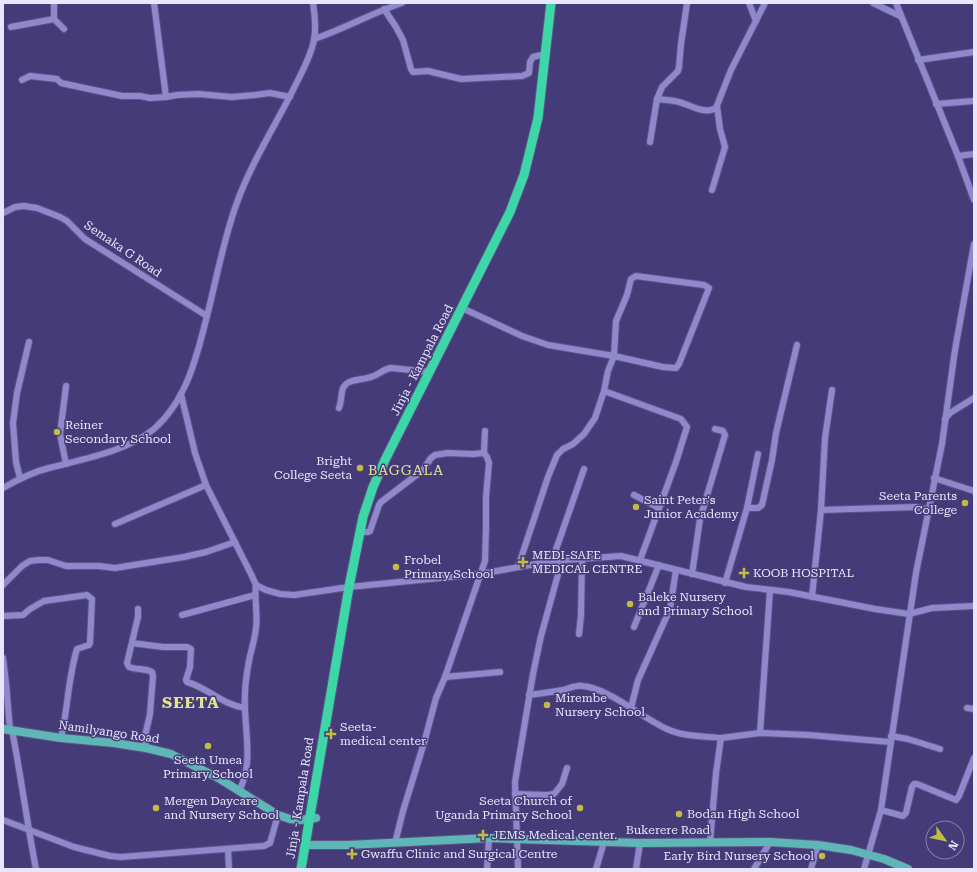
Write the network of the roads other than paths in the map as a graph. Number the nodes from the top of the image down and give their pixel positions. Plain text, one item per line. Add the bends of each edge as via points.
1 (54, 3) edge
2 (154, 3) edge
3 (313, 3) edge
4 (402, 3) edge
5 (551, 3) edge
6 (687, 3) edge
7 (749, 3) edge
8 (765, 3) edge
9 (873, 3) edge
10 (896, 3) edge
11 (384, 9) junction
12 (900, 16) junction
13 (54, 19) junction
14 (756, 21) junction
15 (11, 27) dead end
16 (64, 29) dead end
17 (314, 39) junction
18 (974, 52) edge
19 (545, 54) junction
20 (918, 60) junction
21 (22, 80) dead end
22 (166, 97) junction
23 (290, 97) junction
24 (657, 99) junction
25 (974, 101) edge
26 (936, 104) junction
27 (717, 106) junction
28 (650, 142) dead end
29 (974, 154) edge
30 (958, 156) junction
31 (712, 190) dead end
32 (974, 200) edge
33 (3, 213) edge
34 (974, 244) edge
35 (462, 308) junction
36 (207, 316) junction
37 (28, 342) dead end
38 (797, 345) dead end
39 (614, 356) junction
40 (430, 372) junction
41 (66, 386) dead end
42 (832, 390) dead end
43 (604, 391) junction
44 (181, 394) junction
45 (974, 398) edge
46 (339, 408) dead end
47 (945, 420) junction
48 (716, 429) dead end
49 (485, 431) dead end
50 (484, 453) junction
51 (758, 454) dead end
52 (66, 464) junction
53 (584, 468) dead end
54 (20, 478) junction
55 (934, 478) junction
56 (206, 484) junction
57 (3, 488) edge
58 (974, 491) edge
59 (634, 495) dead end
60 (659, 508) junction
61 (747, 508) junction
62 (820, 510) junction
63 (929, 510) junction
64 (116, 524) dead end
65 (361, 532) junction
66 (235, 542) junction
67 (582, 559) junction
68 (562, 560) junction
69 (640, 560) junction
70 (552, 561) junction
71 (659, 565) junction
72 (518, 567) junction
73 (676, 570) junction
74 (480, 574) junction
75 (692, 574) junction
76 (725, 583) junction
77 (256, 585) junction
78 (3, 586) edge
79 (349, 587) junction
80 (770, 590) junction
81 (255, 595) junction
82 (812, 597) junction
83 (974, 606) edge
84 (138, 609) dead end
85 (909, 614) junction
86 (182, 615) dead end
87 (3, 616) edge
88 (634, 627) dead end
89 (579, 634) dead end
90 (132, 643) junction
91 (3, 658) edge
92 (500, 672) dead end
93 (445, 677) junction
94 (529, 695) junction
95 (245, 708) junction
96 (631, 708) junction
97 (967, 708) dead end
98 (974, 709) edge
99 (8, 730) edge
100 (760, 733) junction
101 (61, 738) junction
102 (721, 738) junction
103 (891, 739) junction
104 (146, 748) junction
105 (940, 749) dead end
106 (973, 761) edge
107 (567, 768) dead end
108 (239, 791) junction
109 (515, 794) junction
110 (881, 810) junction
111 (278, 815) junction
112 (313, 818) junction
113 (3, 820) edge
114 (28, 829) junction
115 (489, 838) junction
116 (517, 840) junction
117 (604, 842) junction
118 (710, 842) junction
119 (770, 842) junction
120 (395, 843) junction
121 (640, 843) junction
122 (818, 845) junction
123 (308, 846) junction
124 (228, 849) junction
125 (869, 855) junction
126 (36, 869) edge
127 (228, 869) edge
128 (301, 869) edge
129 (307, 869) edge
130 (487, 869) edge
131 (518, 869) edge
132 (596, 869) edge
133 (636, 869) edge
134 (754, 869) edge
135 (811, 869) edge
136 (864, 869) edge
137 (908, 869) edge

1 - 13 street
2 - 22 street
3 - 17 street
4 - 11 street
5 - 19 highway, Jinja - Kampala Road
6 - 24 street via 678,71 662,87
7 - 14 street
8 - 14 street
9 - 12 street
10 - 12 street
11 - 17 street
11 - 19 street via 403,40 413,72 428,71 461,79 522,76 529,73 533,57
12 - 20 street
13 - 15 street
13 - 16 street
14 - 27 street
17 - 23 street
18 - 20 street
19 - 35 highway, Jinja - Kampala Road via 538,118 524,175 510,212
20 - 26 street
21 - 22 street via 30,76 57,79 61,83 122,96
22 - 23 street via 198,94 232,97 270,93
23 - 36 street via 248,176 235,208
24 - 27 street via 709,111
24 - 28 street
25 - 26 street
26 - 30 street
27 - 31 street via 725,147
29 - 30 street
30 - 32 street
33 - 36 street, Semaka G Road via 24,206 50,212 67,221 85,239
34 - 47 street
35 - 39 street via 522,336 548,345
35 - 40 highway, Jinja - Kampala Road
36 - 44 street via 195,363
37 - 54 street via 13,422
38 - 61 street via 762,505 758,508
39 - 39 street via 616,322 627,295 629,282 634,276 704,285 709,288 676,368
39 - 43 street
40 - 46 street via 386,368 370,378 352,381 344,386
40 - 65 highway, Jinja - Kampala Road via 382,467 368,502
41 - 52 street via 60,434
42 - 62 street via 825,438
43 - 60 street via 681,419 687,428
43 - 72 street via 595,418 584,434 557,455
44 - 52 street via 166,416 140,439 110,452
44 - 56 street
45 - 47 street via 950,413
47 - 55 street
48 - 75 street via 723,431 725,435 702,512
49 - 50 street
50 - 65 street via 435,455 423,470 381,502 371,529 368,532
50 - 74 street via 489,469 485,561
51 - 61 street
52 - 54 street
53 - 70 street
54 - 57 street
55 - 58 street
55 - 63 street
56 - 64 street
56 - 66 street
59 - 60 street
60 - 69 street
61 - 76 street
62 - 63 street via 916,507
62 - 82 street
63 - 85 street
65 - 79 highway, Jinja - Kampala Road
66 - 77 street
66 - 78 street via 184,557 115,568 66,566 48,560 30,561
67 - 68 street
67 - 69 street via 621,556
67 - 89 street
68 - 70 street
68 - 94 street via 541,636
69 - 71 street
70 - 72 street
71 - 73 street
71 - 88 street
72 - 74 street
73 - 75 street
73 - 96 street via 670,609 639,676
74 - 79 street
74 - 93 street
75 - 76 street
76 - 80 street
77 - 79 street via 280,594 301,594
77 - 81 street
79 - 112 highway, Jinja - Kampala Road via 324,731
80 - 82 street
80 - 100 street
81 - 86 street
81 - 95 street via 256,629 245,686
82 - 85 street
83 - 85 street via 932,608
84 - 90 street
85 - 103 street
87 - 101 street via 23,615 44,601 87,595 92,599 90,643 77,649
90 - 95 street via 191,648 187,682 201,686 230,704
90 - 104 street via 129,667 149,670 153,676 150,714 145,736
91 - 99 street
92 - 93 street
93 - 120 street via 436,698
94 - 96 street via 582,686
94 - 109 street
95 - 108 street via 247,764 246,777
96 - 102 street via 653,722 680,734
97 - 98 street
99 - 101 main road, Namilyango Road
99 - 114 street via 25,800
100 - 102 street
100 - 103 street
101 - 104 main road, Namilyango Road
102 - 118 street
103 - 105 street via 908,739
103 - 110 street
104 - 108 main road, Namilyango Road via 182,759
106 - 110 street via 956,800 914,784 903,816
107 - 109 street via 562,784 554,794
108 - 111 main road, Namilyango Road
109 - 116 street
110 - 125 street
111 - 112 main road, Namilyango Road via 290,819
111 - 124 street via 267,845
112 - 123 highway, Jinja - Kampala Road
113 - 114 street
114 - 124 street via 74,847 110,856
114 - 126 street
115 - 116 main road, Bukerere Road
115 - 120 main road, Bukerere Road
115 - 130 street
116 - 117 main road, Bukerere Road
116 - 131 street
117 - 121 main road, Bukerere Road
117 - 132 street
118 - 119 main road, Bukerere Road
118 - 121 main road, Bukerere Road
119 - 122 main road, Bukerere Road
119 - 134 street
120 - 123 main road, Bukerere Road
121 - 133 street
122 - 125 main road, Bukerere Road
122 - 135 street
123 - 128 highway, Jinja - Kampala Road
123 - 129 highway, Jinja - Kampala Road
124 - 127 street
125 - 136 street
125 - 137 main road, Bukerere Road

